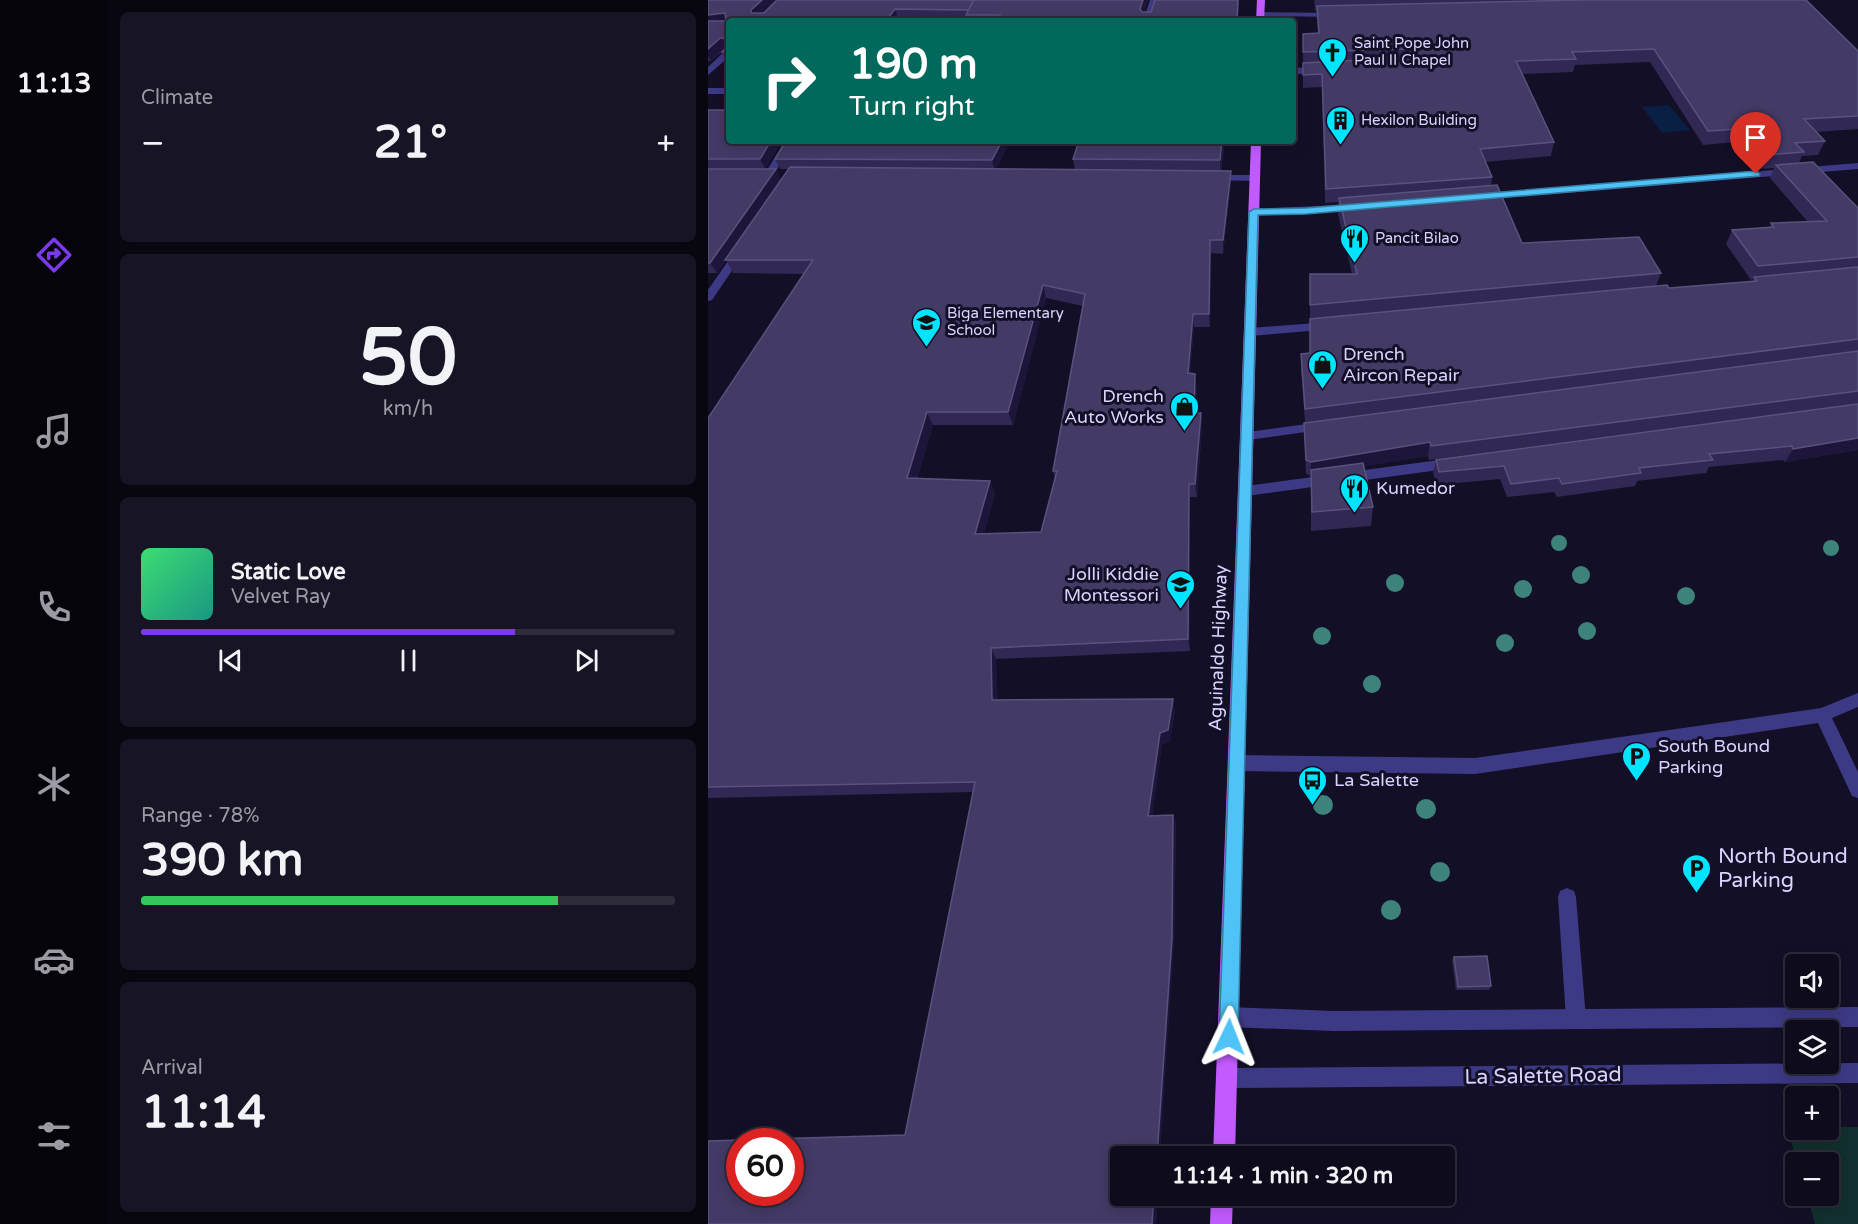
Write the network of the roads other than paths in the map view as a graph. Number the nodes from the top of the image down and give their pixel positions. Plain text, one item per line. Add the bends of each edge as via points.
1 (1154, 0) edge
2 (1261, 0) edge
3 (1351, 15) edge
4 (1148, 18) edge
5 (1261, 18) edge
6 (726, 55) edge
7 (1331, 69) edge
8 (1296, 71) edge
9 (708, 72) edge
10 (708, 91) edge
11 (726, 92) edge
12 (788, 144) edge
13 (1256, 144) edge
14 (1858, 166) edge
15 (780, 175) edge
16 (1197, 178) edge
17 (1255, 178) junction
18 (1472, 198) edge
19 (1365, 206) edge
20 (1254, 212) junction
21 (746, 242) edge
22 (708, 298) edge
23 (1346, 324) edge
24 (1251, 332) junction
25 (1335, 424) edge
26 (1248, 435) junction
27 (1470, 461) edge
28 (1246, 491) junction
29 (1858, 700) edge
30 (1822, 715) junction
31 (1237, 763) junction
32 (1858, 790) edge
33 (1567, 897) dead end
34 (1229, 1017) junction
35 (1858, 1017) edge
36 (1576, 1019) junction
37 (1858, 1073) edge
38 (1228, 1078) junction
39 (1225, 1146) edge
40 (1222, 1206) edge
41 (1221, 1224) edge

1 - 4 street
2 - 5 main road
3 - 5 street
6 - 9 street
7 - 8 street
10 - 11 street
12 - 15 street via 764,175
13 - 17 main road, Aguinaldo Highway
14 - 18 street
16 - 17 street
17 - 20 main road, Aguinaldo Highway
19 - 20 street
20 - 24 main road, Aguinaldo Highway
21 - 22 street
23 - 24 street
24 - 26 main road, Aguinaldo Highway
25 - 26 street
26 - 28 main road, Aguinaldo Highway
27 - 28 street
28 - 31 main road, Aguinaldo Highway
29 - 30 street
30 - 31 street via 1475,766
30 - 32 street
31 - 34 main road, Aguinaldo Highway
33 - 36 street
34 - 36 street via 1334,1021
34 - 38 main road, Aguinaldo Highway
35 - 36 street
37 - 38 street, La Salette Road
38 - 39 main road, Aguinaldo Highway
40 - 41 main road

